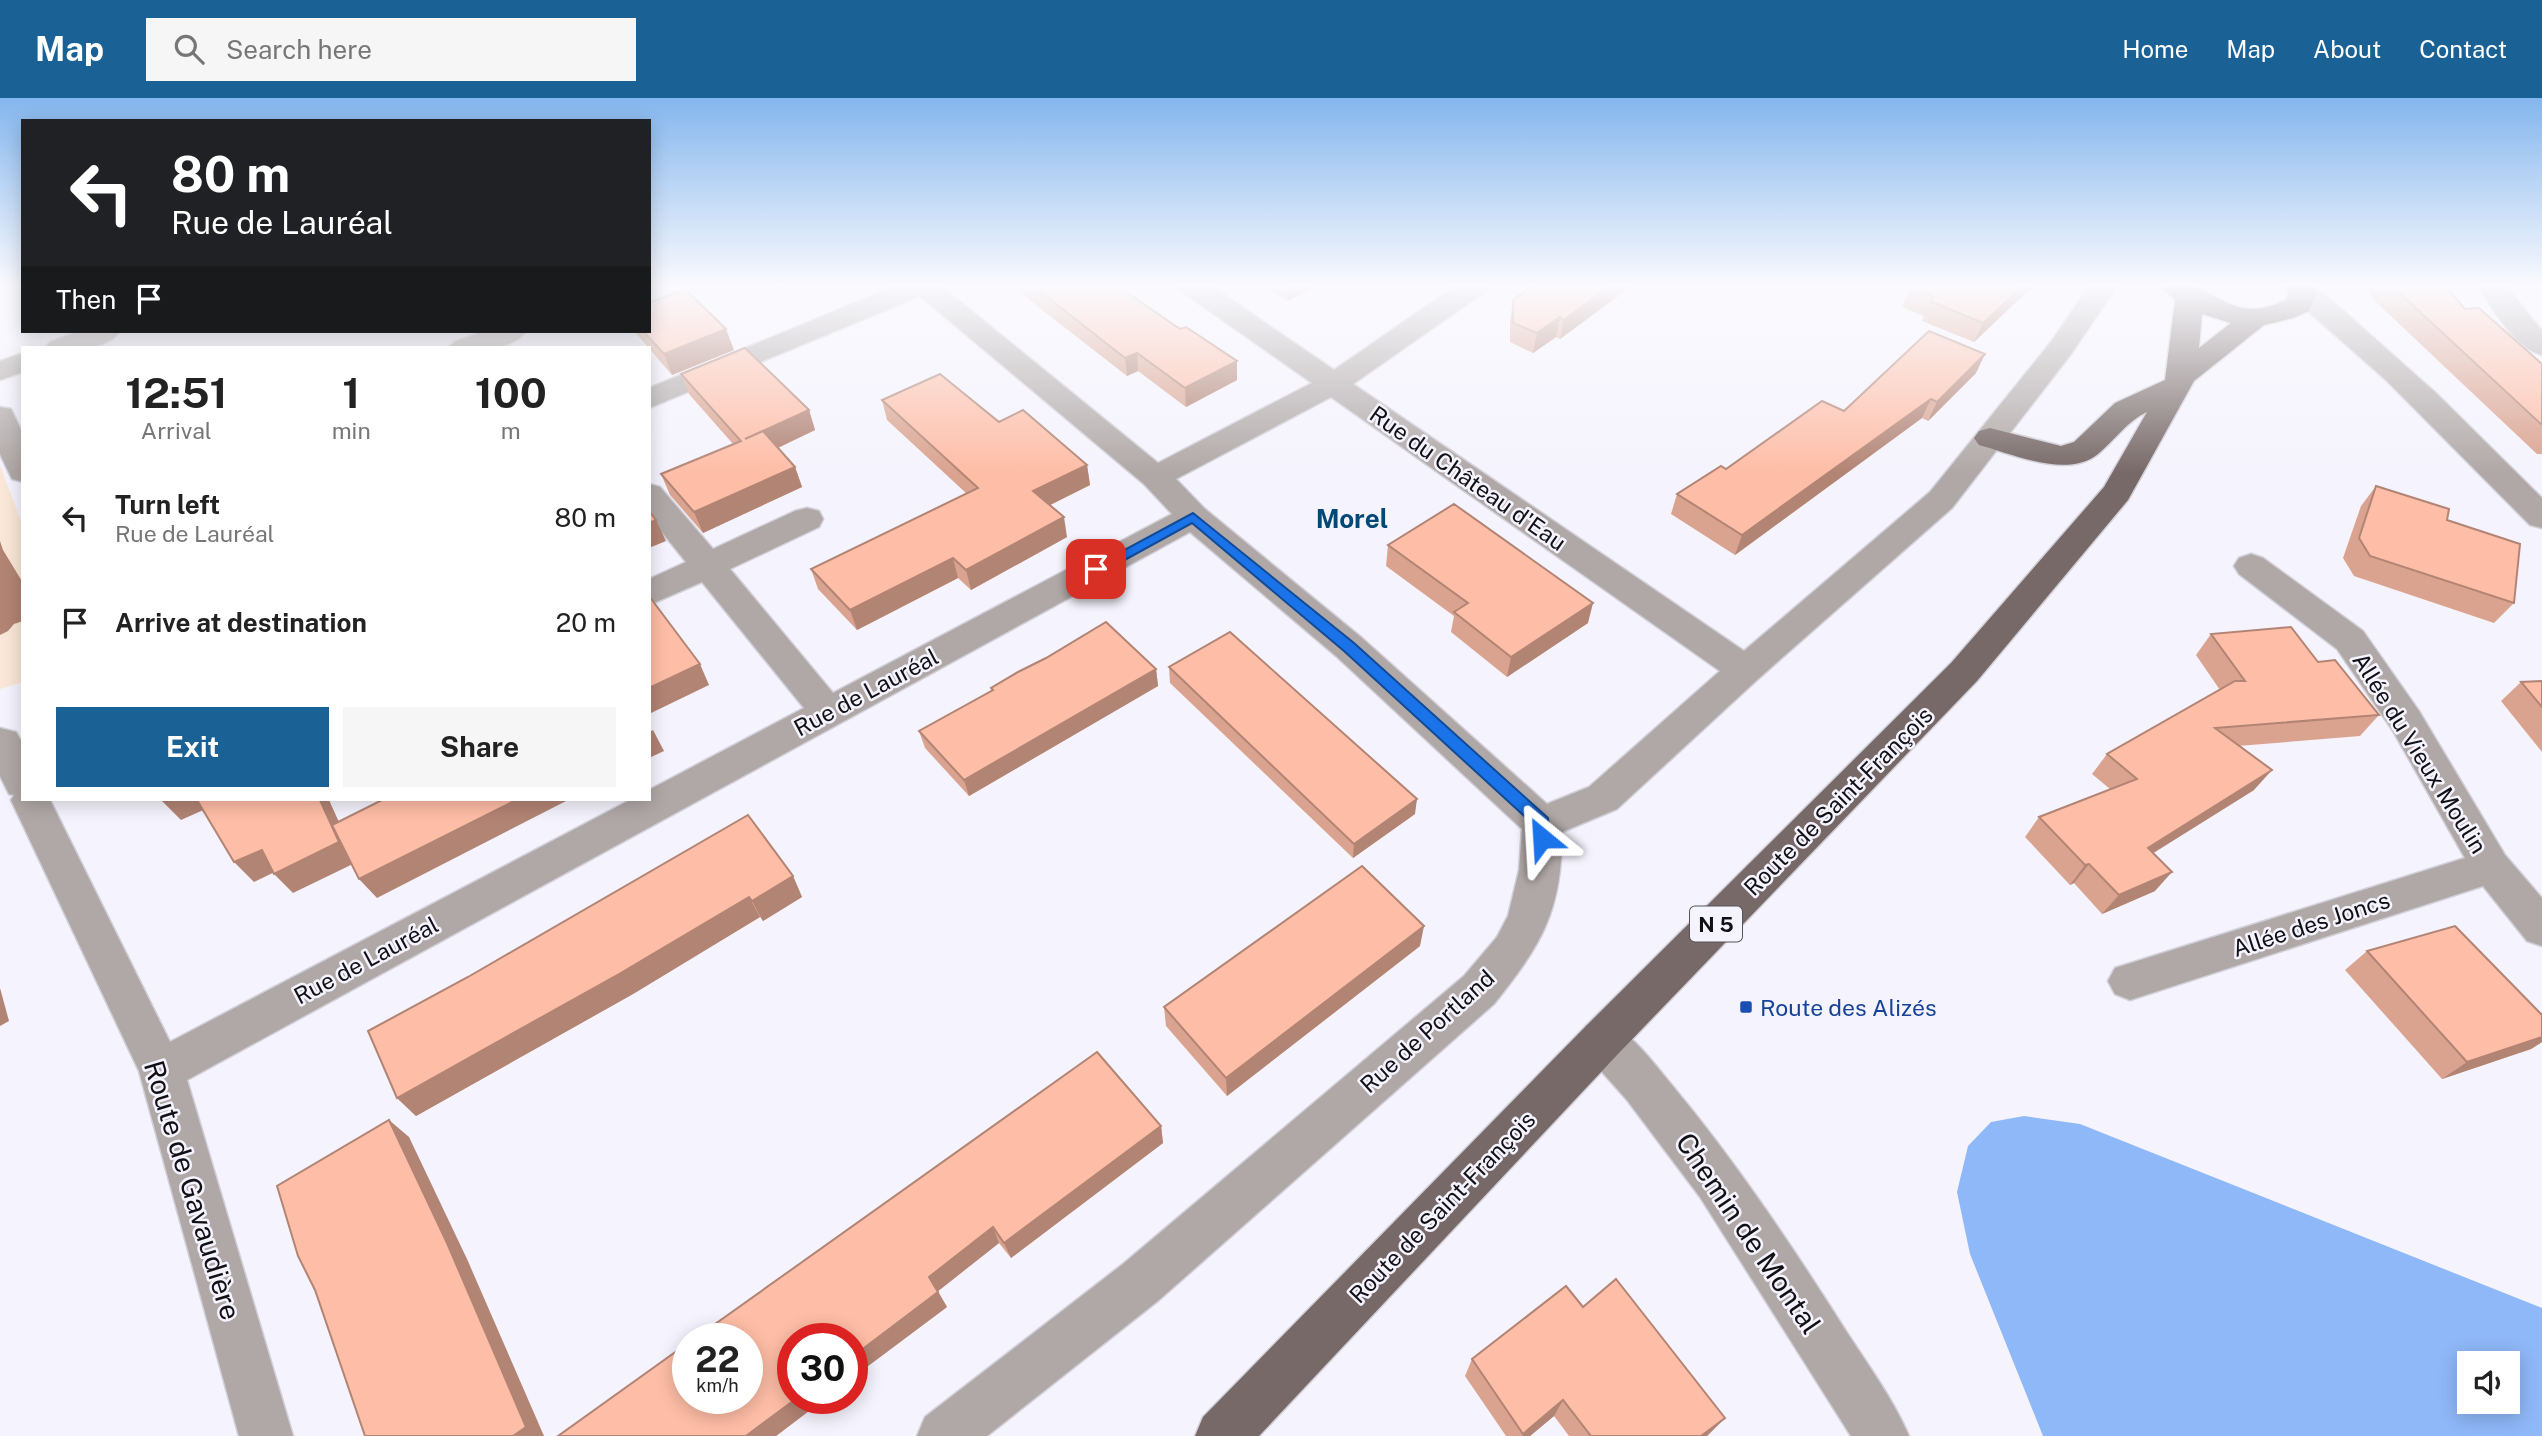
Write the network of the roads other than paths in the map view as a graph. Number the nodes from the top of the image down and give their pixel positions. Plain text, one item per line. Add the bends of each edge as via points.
1 (773, 347) edge
2 (998, 347) edge
3 (1281, 347) edge
4 (1386, 347) edge
5 (2061, 347) edge
6 (2180, 347) edge
7 (2226, 347) edge
8 (2368, 347) edge
9 (2179, 381) junction
10 (1333, 384) junction
11 (651, 398) edge
12 (0, 416) edge
13 (1990, 438) junction
14 (21, 467) edge
15 (1155, 477) junction
16 (651, 496) edge
17 (1193, 517) junction
18 (2542, 517) edge
19 (807, 519) dead end
20 (2251, 566) dead end
21 (709, 567) junction
22 (651, 592) edge
23 (1745, 670) junction
24 (828, 712) junction
25 (9, 738) edge
26 (21, 777) edge
27 (31, 801) edge
28 (1542, 823) junction
29 (2491, 867) junction
30 (2542, 928) edge
31 (2130, 981) dead end
32 (1602, 1040) junction
33 (161, 1070) junction
34 (266, 1436) edge
35 (944, 1436) edge
36 (1222, 1436) edge
37 (1882, 1436) edge

1 - 11 street
2 - 15 street
3 - 10 street, Rue du Château d'Eau
4 - 10 street
5 - 13 street
6 - 9 main road, Route de Saint-François / N 5
7 - 9 main road, Route de Saint-François / N 5
8 - 18 street
9 - 13 main road via 2126,410 2085,449 2062,456
9 - 32 main road, Route de Saint-François / N 5 via 2117,493 1964,672
10 - 15 street
10 - 23 street, Rue du Château d'Eau
12 - 14 street
13 - 23 street via 1941,500
15 - 17 street
16 - 21 street
17 - 24 street, Rue de Lauréal
17 - 28 street via 1349,647
19 - 21 street
20 - 29 street, Allée du Vieux Moulin via 2350,640 2406,721
21 - 22 street
21 - 24 street
23 - 28 street via 1603,798
24 - 33 street, Rue de Lauréal
25 - 26 street
27 - 33 street, Route de Gavaudière
28 - 35 street, Rue de Portland via 1536,893 1517,943 1479,990 1141,1282
29 - 30 street, Allée du Vieux Moulin
29 - 31 street, Allée des Joncs
32 - 36 main road, Route de Saint-François / N 5
32 - 37 street, Chemin de Montal via 1647,1088 1719,1180
33 - 34 street, Route de Gavaudière

